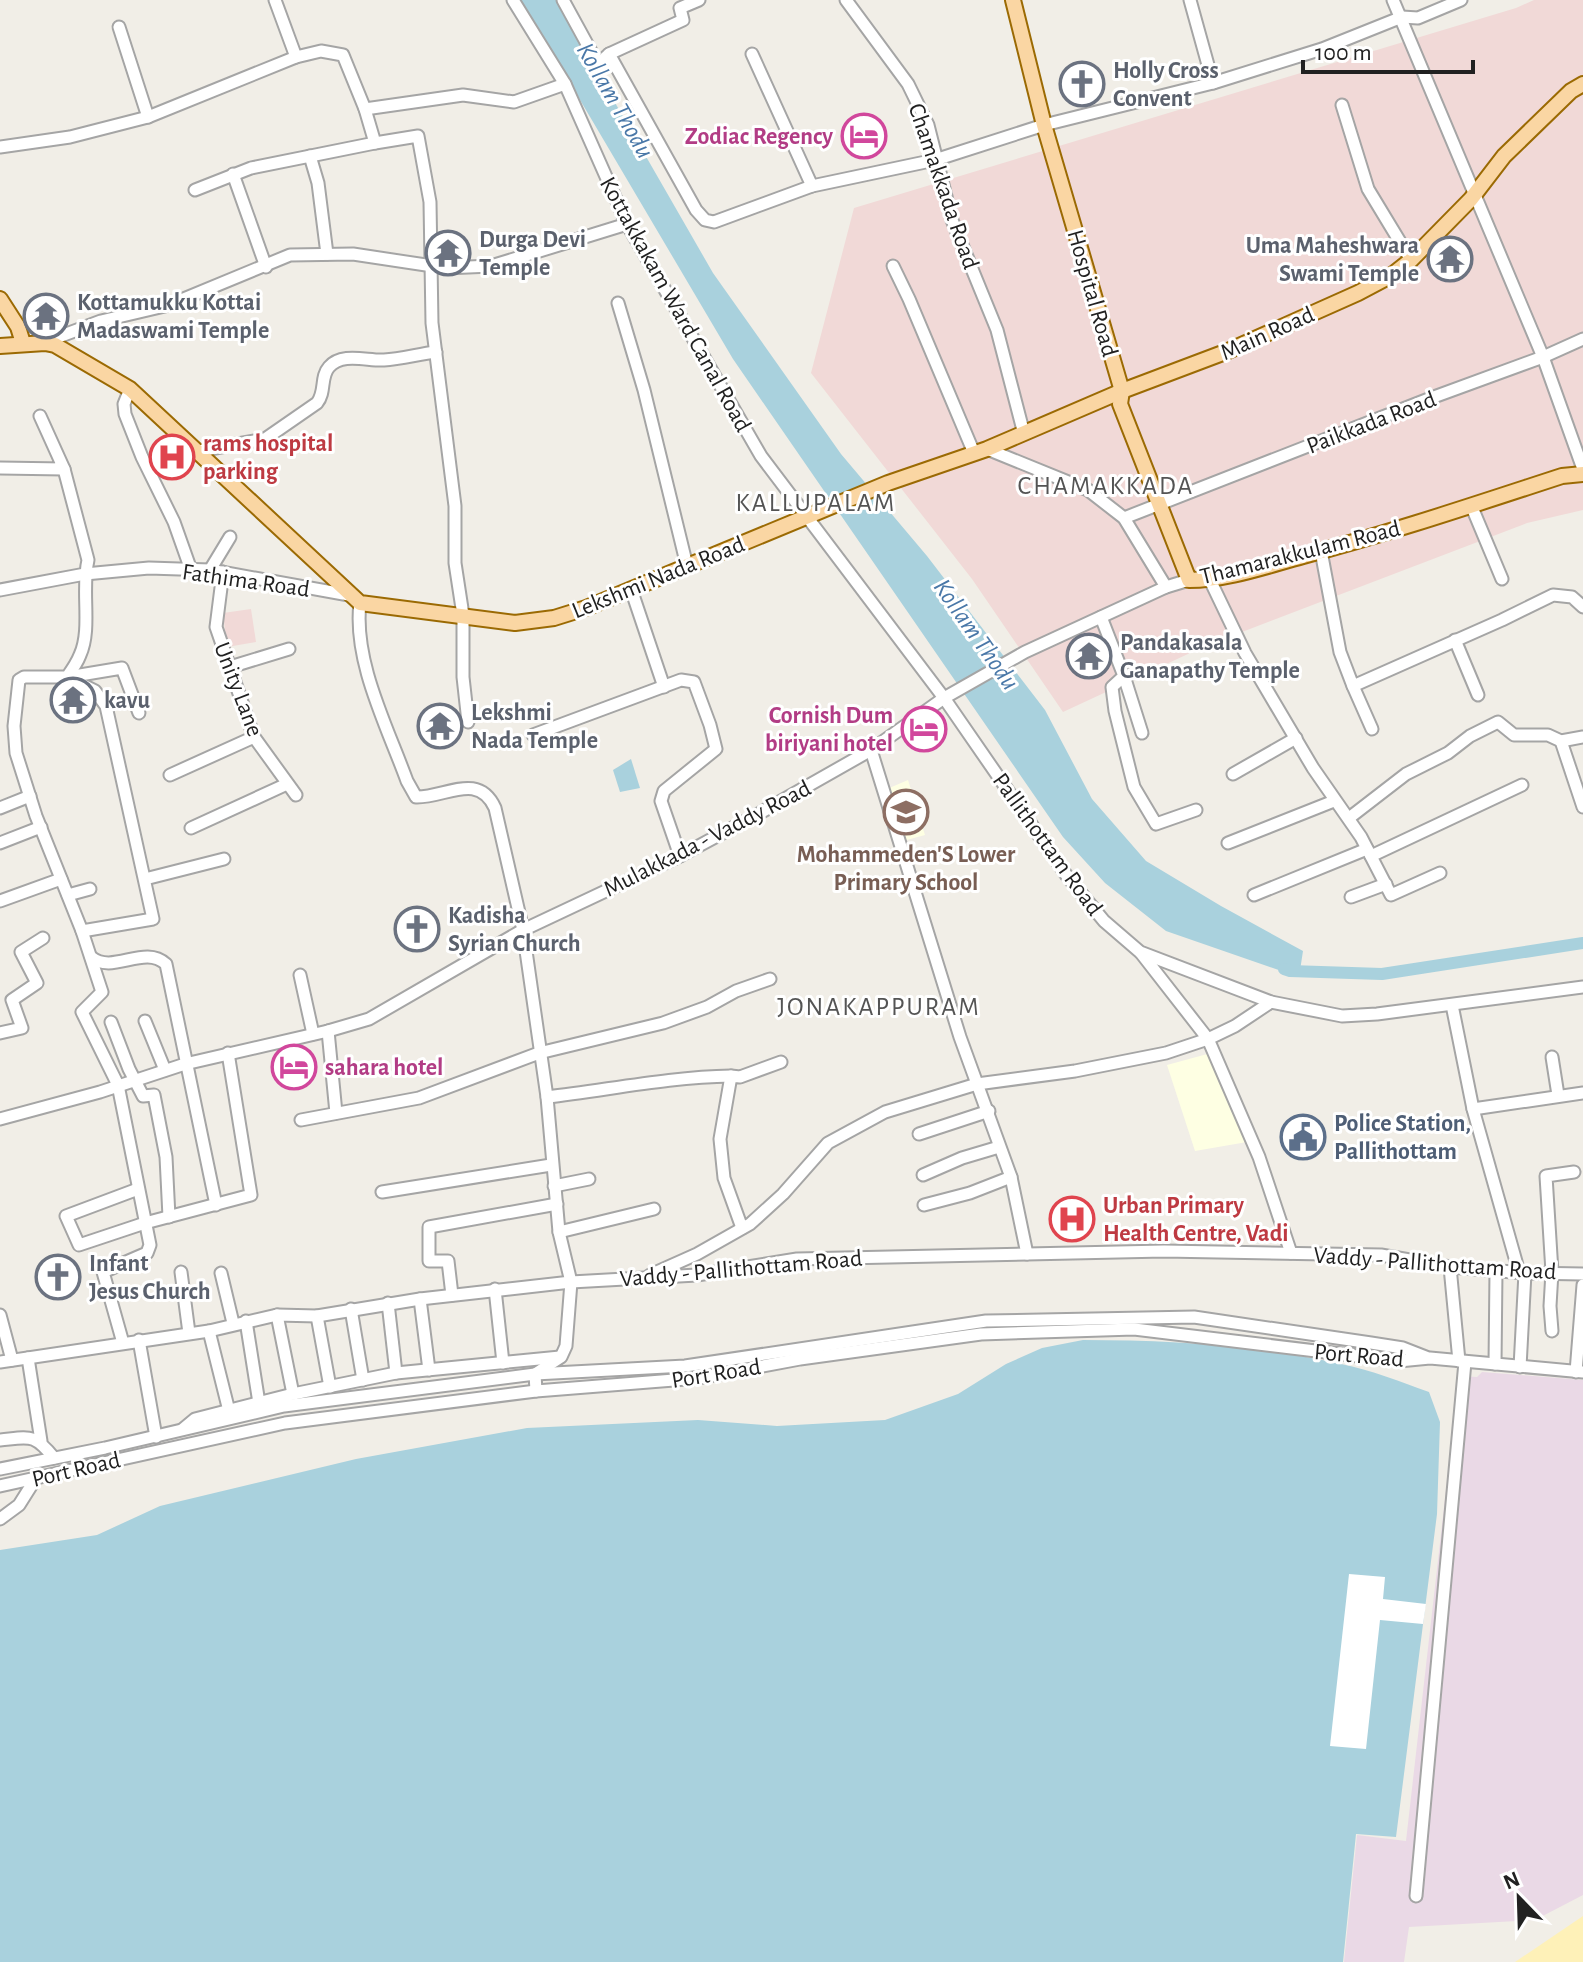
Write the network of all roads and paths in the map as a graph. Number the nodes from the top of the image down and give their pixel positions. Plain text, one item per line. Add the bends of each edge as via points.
1 (275, 0) edge
2 (513, 0) edge
3 (563, 0) edge
4 (699, 0) edge
5 (846, 0) edge
6 (1013, 0) edge
7 (1190, 0) edge
8 (1393, 0) edge
9 (1461, 0) edge
10 (680, 4) edge
11 (1402, 17) junction
12 (119, 27) dead end
13 (609, 54) junction
14 (752, 54) dead end
15 (296, 57) junction
16 (1213, 83) junction
17 (565, 84) junction
18 (1583, 84) edge
19 (1342, 105) dead end
20 (365, 109) junction
21 (148, 117) junction
22 (1044, 125) junction
23 (375, 143) junction
24 (0, 147) edge
25 (310, 156) junction
26 (935, 160) junction
27 (233, 174) junction
28 (812, 186) junction
29 (195, 190) dead end
30 (1476, 193) junction
31 (627, 224) junction
32 (327, 254) junction
33 (1411, 260) junction
34 (430, 265) junction
35 (893, 266) dead end
36 (266, 267) junction
37 (0, 299) edge
38 (618, 303) dead end
39 (1583, 339) edge
40 (23, 343) junction
41 (45, 343) junction
42 (0, 346) edge
43 (436, 352) junction
44 (1543, 357) junction
45 (130, 389) junction
46 (1122, 391) junction
47 (40, 416) dead end
48 (1024, 434) junction
49 (199, 451) junction
50 (980, 451) junction
51 (0, 468) edge
52 (64, 469) junction
53 (1583, 472) edge
54 (1159, 504) junction
55 (1471, 505) junction
56 (815, 513) junction
57 (1124, 518) junction
58 (230, 537) dead end
59 (1321, 551) junction
60 (687, 566) junction
61 (191, 570) junction
62 (216, 571) junction
63 (85, 574) junction
64 (1502, 579) dead end
65 (1189, 580) junction
66 (1210, 580) junction
67 (1166, 587) junction
68 (631, 589) junction
69 (0, 590) edge
70 (354, 599) junction
71 (1583, 607) edge
72 (463, 615) junction
73 (1101, 617) junction
74 (1455, 640) junction
75 (289, 649) dead end
76 (230, 667) junction
77 (1124, 676) junction
78 (67, 677) junction
79 (1353, 686) junction
80 (664, 687) junction
81 (948, 695) junction
82 (1478, 695) dead end
83 (139, 713) dead end
84 (468, 722) dead end
85 (1372, 729) dead end
86 (1142, 733) dead end
87 (533, 735) dead end
88 (254, 737) junction
89 (1583, 737) edge
90 (1296, 738) junction
91 (1561, 741) junction
92 (871, 750) junction
93 (1233, 774) dead end
94 (170, 775) dead end
95 (287, 784) junction
96 (1522, 785) dead end
97 (296, 795) dead end
98 (30, 796) junction
99 (1334, 801) junction
100 (1583, 807) edge
101 (0, 808) edge
102 (1196, 810) dead end
103 (1349, 818) junction
104 (41, 827) junction
105 (191, 828) dead end
106 (0, 843) edge
107 (1228, 843) dead end
108 (1369, 853) junction
109 (680, 856) junction
110 (224, 859) dead end
111 (1440, 873) dead end
112 (61, 879) junction
113 (145, 879) junction
114 (1386, 884) junction
115 (90, 889) dead end
116 (68, 895) junction
117 (1254, 895) dead end
118 (1351, 897) dead end
119 (0, 901) edge
120 (523, 930) junction
121 (82, 931) junction
122 (43, 938) dead end
123 (1140, 952) junction
124 (91, 957) junction
125 (300, 975) dead end
126 (770, 979) dead end
127 (1583, 987) edge
128 (1271, 1002) junction
129 (1452, 1005) junction
130 (145, 1021) dead end
131 (111, 1022) dead end
132 (328, 1031) junction
133 (0, 1033) edge
134 (313, 1034) junction
135 (1208, 1039) junction
136 (228, 1053) junction
137 (539, 1053) junction
138 (1552, 1057) dead end
139 (781, 1062) dead end
140 (185, 1064) junction
141 (165, 1070) junction
142 (731, 1076) junction
143 (134, 1080) junction
144 (977, 1084) junction
145 (118, 1085) junction
146 (1583, 1093) edge
147 (1558, 1095) junction
148 (547, 1097) junction
149 (1473, 1109) junction
150 (989, 1111) junction
151 (336, 1113) junction
152 (0, 1119) edge
153 (301, 1120) dead end
154 (919, 1134) dead end
155 (999, 1147) junction
156 (551, 1165) junction
157 (1574, 1172) dead end
158 (923, 1175) dead end
159 (1011, 1177) junction
160 (589, 1179) dead end
161 (554, 1186) junction
162 (138, 1189) junction
163 (382, 1192) dead end
164 (557, 1204) junction
165 (216, 1205) junction
166 (924, 1205) dead end
167 (654, 1209) dead end
168 (169, 1217) junction
169 (145, 1223) junction
170 (742, 1228) junction
171 (559, 1232) junction
172 (1291, 1253) junction
173 (1027, 1254) junction
174 (1450, 1267) junction
175 (1496, 1271) junction
176 (181, 1272) dead end
177 (1552, 1272) junction
178 (221, 1273) dead end
179 (1522, 1273) junction
180 (1583, 1274) edge
181 (643, 1278) junction
182 (571, 1282) junction
183 (1583, 1285) edge
184 (495, 1289) junction
185 (452, 1295) junction
186 (420, 1299) junction
187 (388, 1303) junction
188 (351, 1309) junction
189 (0, 1315) edge
190 (277, 1315) junction
191 (317, 1316) junction
192 (246, 1321) junction
193 (233, 1323) junction
194 (209, 1331) junction
195 (1552, 1331) dead end
196 (189, 1333) junction
197 (139, 1340) junction
198 (123, 1343) junction
199 (561, 1357) junction
200 (28, 1358) junction
201 (1430, 1358) junction
202 (6, 1361) edge
203 (1462, 1361) junction
204 (503, 1363) junction
205 (1495, 1364) junction
206 (1520, 1367) junction
207 (429, 1370) junction
208 (1580, 1372) edge
209 (396, 1373) junction
210 (535, 1374) junction
211 (363, 1380) junction
212 (330, 1387) junction
213 (536, 1391) junction
214 (293, 1394) junction
215 (259, 1403) junction
216 (229, 1411) junction
217 (180, 1431) junction
218 (156, 1437) junction
219 (0, 1440) edge
220 (41, 1441) junction
221 (54, 1458) junction
222 (0, 1469) edge
223 (36, 1478) junction
224 (0, 1486) edge
225 (0, 1519) edge
226 (1416, 1896) dead end

1 - 15 street
2 - 17 street, Kottakkakam Ward Canal Road
3 - 13 street via 598,64
4 - 10 street
5 - 26 street, Chamakkada Road via 908,84 928,125
6 - 22 main road, Hospital Road
7 - 16 street
8 - 11 street
9 - 11 street via 1418,18
10 - 13 street via 683,20
11 - 16 street
11 - 30 street
12 - 21 street
13 - 28 street via 705,220 714,222
14 - 28 street
15 - 20 street via 321,51 343,55
15 - 21 street
16 - 22 street
17 - 20 street via 514,102 463,95
17 - 31 street, Kottakkakam Ward Canal Road
18 - 30 main road, Main Road via 1504,156
19 - 33 street via 1368,189
20 - 23 street
21 - 24 street via 70,137
22 - 26 street
22 - 46 main road, Hospital Road
23 - 25 street
23 - 34 street via 418,136 430,202
25 - 27 street
25 - 32 street
26 - 28 street
26 - 48 street, Chamakkada Road via 952,220 997,330
27 - 29 street
27 - 36 street
30 - 33 main road, Main Road
30 - 44 street
31 - 34 street via 491,266
31 - 56 street, Kottakkakam Ward Canal Road via 761,456
32 - 34 street
32 - 36 street via 290,255
33 - 46 main road, Main Road via 1358,293
34 - 43 street
35 - 50 street
36 - 41 street via 169,305 101,321
37 - 40 main road
38 - 60 street
39 - 44 street, Paikkada Road
40 - 41 main road
40 - 42 main road
41 - 45 main road
43 - 49 street via 384,360 347,358 330,364 323,396 265,439
43 - 72 street
44 - 53 street
44 - 54 street, Paikkada Road
45 - 49 main road
45 - 61 street via 125,414
46 - 48 main road, Main Road
46 - 54 main road, Hospital Road via 1120,404
47 - 52 street
48 - 50 main road, Main Road
49 - 70 main road
50 - 56 main road, Main Road
50 - 57 street via 1088,490
51 - 52 street
52 - 63 street via 88,560
53 - 55 main road, Thamarakkulam Road
54 - 57 street, Paikkada Road
54 - 65 main road, Hospital Road
55 - 59 main road, Thamarakkulam Road
55 - 64 street
56 - 60 main road, Lekshmi Nada Road
56 - 81 street, Pallithottam Road
57 - 67 street
58 - 62 street
59 - 66 main road, Thamarakkulam Road
59 - 79 street via 1340,652
60 - 68 main road, Lekshmi Nada Road
61 - 62 street, Fathima Road
61 - 63 street, Fathima Road
62 - 70 street, Fathima Road
62 - 76 street, Unity Lane via 216,627
63 - 69 street, Fathima Road
63 - 78 street via 84,640
65 - 66 main road, Thamarakkulam Road
65 - 67 street, Thamarakkulam Road
66 - 90 street via 1245,653
67 - 73 street, Thamarakkulam Road
68 - 72 main road, Lekshmi Nada Road via 554,618 515,623
68 - 80 street
70 - 72 main road, Lekshmi Nada Road
70 - 120 street via 360,645 407,781 416,797 457,789 488,794
71 - 74 street via 1572,597 1553,595
72 - 84 street
73 - 77 street
73 - 81 street, Thamarakkulam Road
74 - 79 street
74 - 82 street
75 - 76 street
76 - 88 street, Unity Lane
77 - 86 street
77 - 102 street via 1112,687 1134,787 1156,824
78 - 83 street via 122,668
78 - 98 street via 19,680 16,753
78 - 113 street via 95,691 106,706
79 - 85 street
80 - 87 street
80 - 109 street via 681,680 694,682 716,745 714,753 664,791 661,801
81 - 92 street, Mulakkada - Vaddy Road
81 - 123 street, Pallithottam Road via 1067,876 1104,921
88 - 94 street
88 - 95 street, Unity Lane
89 - 91 street
90 - 93 street
90 - 99 street
91 - 100 street
91 - 103 street via 1548,735 1514,735 1498,722 1406,774
92 - 109 street, Mulakkada - Vaddy Road
92 - 144 street
95 - 97 street, Unity Lane
95 - 105 street
96 - 108 street
98 - 101 street
98 - 104 street
99 - 103 street
99 - 107 street
103 - 108 street
104 - 106 street
104 - 112 street
108 - 114 street
108 - 117 street
109 - 120 street, Mulakkada - Vaddy Road
110 - 113 street
111 - 114 street via 1391,895
112 - 116 street
112 - 119 street
113 - 121 street via 153,919
114 - 118 street
115 - 116 street
116 - 121 street
120 - 132 street, Mulakkada - Vaddy Road via 369,1019
120 - 137 street
121 - 124 street
122 - 133 street via 21,952 37,983 12,1000 22,1028
123 - 128 street, Pallithottam Road
123 - 135 street
124 - 140 street via 99,963 151,957 166,964
124 - 145 street via 102,992 82,1012
125 - 134 street
126 - 137 street via 663,1023
127 - 129 street, Pallithottam Road
128 - 129 street, Pallithottam Road via 1342,1016
128 - 135 street
129 - 149 street
130 - 141 street
131 - 143 street
132 - 134 street, Mulakkada - Vaddy Road
132 - 151 street
134 - 136 street, Mulakkada - Vaddy Road
135 - 144 street via 1075,1071
135 - 172 street via 1259,1157
136 - 140 street, Mulakkada - Vaddy Road
136 - 165 street via 251,1195
137 - 148 street
137 - 151 street via 419,1098
138 - 147 street
139 - 142 street
140 - 141 street, Mulakkada - Vaddy Road
140 - 165 street
141 - 143 street, Mulakkada - Vaddy Road
142 - 148 street via 672,1078
142 - 170 street via 720,1139 724,1178
143 - 145 street, Mulakkada - Vaddy Road
143 - 168 street via 143,1096 154,1095 166,1157
144 - 150 street
144 - 170 street via 885,1112 848,1130 828,1143 783,1194
145 - 152 street, Mulakkada - Vaddy Road
145 - 162 street
146 - 147 street
147 - 149 street
148 - 156 street
149 - 179 street
150 - 154 street
150 - 155 street
151 - 153 street
155 - 158 street
155 - 159 street
156 - 161 street
156 - 163 street
157 - 177 street via 1546,1176
159 - 166 street
159 - 173 street
160 - 161 street
161 - 164 street
162 - 169 street
162 - 169 street via 66,1216 79,1245
164 - 171 street
164 - 185 street via 429,1227 429,1261 448,1261
165 - 168 street
167 - 171 street
168 - 169 street
169 - 198 street via 147,1253 103,1272
170 - 181 street
171 - 182 street
172 - 173 street, Vaddy - Pallithottam Road
172 - 174 street, Vaddy - Pallithottam Road via 1381,1255
173 - 181 street, Vaddy - Pallithottam Road via 797,1259
174 - 175 street, Vaddy - Pallithottam Road
174 - 203 street
175 - 179 street, Vaddy - Pallithottam Road
175 - 205 street
176 - 196 street
177 - 179 street, Vaddy - Pallithottam Road
177 - 180 street, Vaddy - Pallithottam Road
177 - 195 street
178 - 193 street
179 - 206 street
181 - 182 street, Vaddy - Pallithottam Road
182 - 184 street, Vaddy - Pallithottam Road
182 - 199 street
183 - 208 street
184 - 185 street, Vaddy - Pallithottam Road
184 - 204 street
185 - 186 street, Vaddy - Pallithottam Road
186 - 187 street, Vaddy - Pallithottam Road
186 - 207 street
187 - 188 street, Vaddy - Pallithottam Road
187 - 209 street
188 - 191 street, Vaddy - Pallithottam Road
188 - 211 street
189 - 202 street
190 - 191 street, Vaddy - Pallithottam Road
190 - 192 street, Vaddy - Pallithottam Road
190 - 214 street
191 - 212 street
192 - 193 street, Vaddy - Pallithottam Road
192 - 215 street
193 - 194 street, Vaddy - Pallithottam Road
194 - 196 street, Vaddy - Pallithottam Road
194 - 216 street
196 - 197 street, Vaddy - Pallithottam Road
197 - 198 street, Vaddy - Pallithottam Road
197 - 218 street
198 - 200 street, Vaddy - Pallithottam Road
199 - 204 street
199 - 210 street
200 - 202 street, Vaddy - Pallithottam Road
200 - 220 street
201 - 203 street
201 - 210 street, Port Road via 1403,1348 1194,1317 986,1321 685,1366
201 - 213 street, Port Road via 1399,1361 1134,1329 981,1334 699,1378
203 - 205 street
203 - 226 street
204 - 207 street
205 - 206 street
206 - 208 street
207 - 209 street
209 - 211 street
210 - 213 street
210 - 217 street, Port Road via 284,1406
211 - 212 street
212 - 214 street
213 - 223 street, Port Road via 285,1423
214 - 215 street
215 - 216 street
216 - 217 street via 195,1419
217 - 218 street, Port Road
218 - 221 street, Port Road
219 - 220 street
220 - 221 street
221 - 222 street, Port Road
223 - 224 street, Port Road
223 - 225 street via 19,1505

